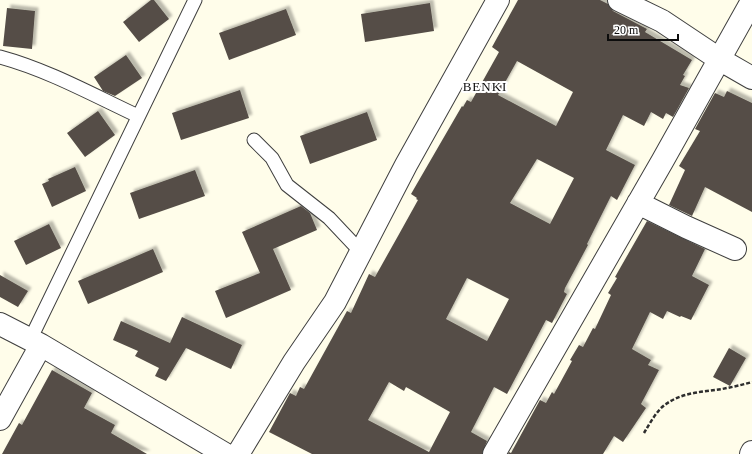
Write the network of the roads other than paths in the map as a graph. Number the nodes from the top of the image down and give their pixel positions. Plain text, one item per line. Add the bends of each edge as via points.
1 (194, 0) edge
2 (498, 0) edge
3 (619, 0) edge
4 (752, 1) edge
5 (0, 57) edge
6 (719, 59) junction
7 (752, 78) edge
8 (138, 116) junction
9 (254, 140) dead end
10 (638, 202) junction
11 (735, 249) dead end
12 (361, 252) junction
13 (0, 324) edge
14 (35, 342) junction
15 (0, 419) edge
16 (225, 454) edge
17 (238, 454) edge
18 (494, 454) edge

1 - 8 lane
2 - 12 street
3 - 6 street via 662,21
4 - 6 street
5 - 8 lane via 54,77
6 - 7 street
6 - 10 street
8 - 14 lane
9 - 12 lane via 272,158 287,185 329,218
10 - 11 street
10 - 18 street
12 - 17 street via 335,302 294,362
13 - 14 street
14 - 15 street
14 - 16 street

